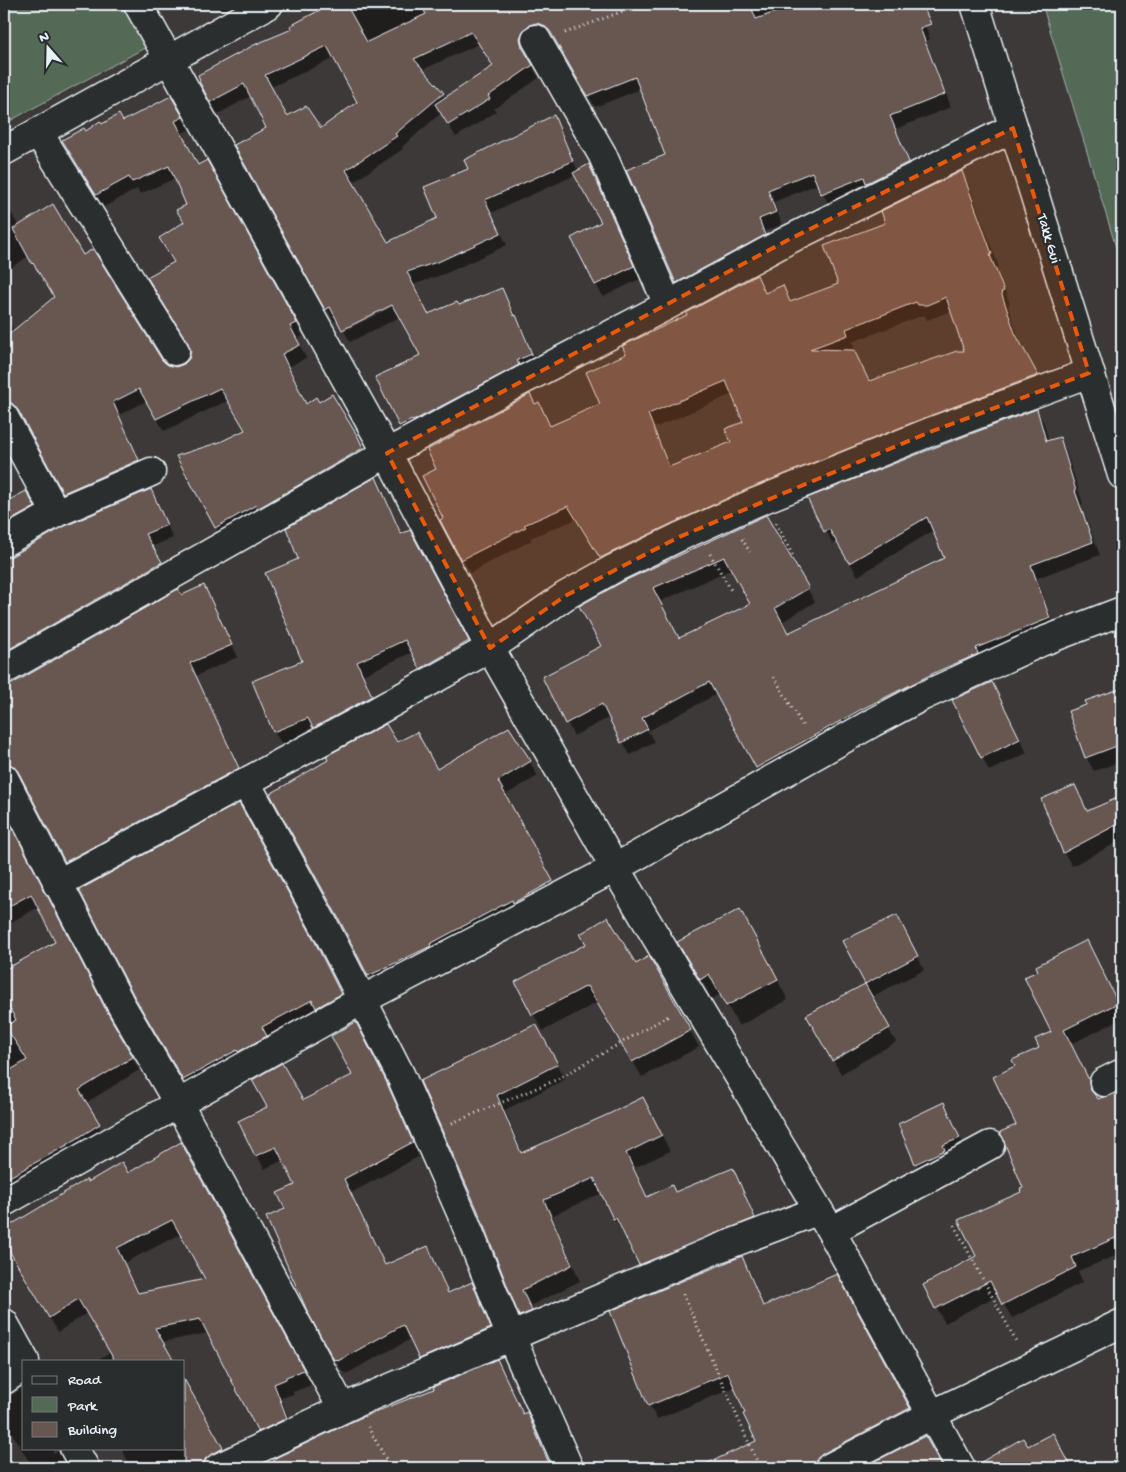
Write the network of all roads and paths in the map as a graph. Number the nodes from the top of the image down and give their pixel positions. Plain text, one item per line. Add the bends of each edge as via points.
1 (138, 4) edge
2 (269, 4) edge
3 (642, 4) edge
4 (975, 4) edge
5 (537, 41) joint
6 (169, 59) junction
7 (1013, 128) junction
8 (38, 132) junction
9 (4, 152) edge
10 (668, 305) junction
11 (175, 351) dead end
12 (1089, 373) junction
13 (4, 417) edge
14 (387, 453) junction
15 (151, 472) dead end
16 (1122, 475) edge
17 (764, 500) junction
18 (56, 513) junction
19 (695, 529) junction
20 (4, 542) edge
21 (793, 556) dead end
22 (731, 590) dead end
23 (1122, 611) edge
24 (490, 648) junction
25 (4, 670) edge
26 (774, 677) dead end
27 (818, 753) junction
28 (4, 778) edge
29 (246, 784) junction
30 (615, 868) junction
31 (57, 884) junction
32 (362, 1000) junction
33 (694, 1002) junction
34 (178, 1103) junction
35 (428, 1134) junction
36 (990, 1145) dead end
37 (4, 1202) edge
38 (824, 1221) junction
39 (954, 1225) dead end
40 (672, 1268) junction
41 (4, 1323) edge
42 (1122, 1323) edge
43 (511, 1337) junction
44 (24, 1360) edge
45 (22, 1367) edge
46 (1030, 1367) junction
47 (4, 1380) edge
48 (349, 1406) junction
49 (933, 1414) junction
50 (75, 1450) edge
51 (85, 1468) edge
52 (218, 1468) edge
53 (391, 1468) edge
54 (569, 1468) edge
55 (760, 1468) edge
56 (829, 1468) edge
57 (961, 1468) edge

1 - 6 street
2 - 6 street
3 - 5 path
4 - 7 street, Takk Gui
5 - 10 street via 602,154
6 - 8 street
6 - 14 street
7 - 10 street via 788,240
7 - 12 street, Takk Gui
8 - 9 street
8 - 11 street
10 - 14 street
12 - 16 street, Takk Gui
12 - 17 street via 930,432
13 - 18 street
14 - 24 street
14 - 25 street
15 - 18 street
17 - 19 street
17 - 21 path
18 - 20 street
19 - 22 path
19 - 24 street via 565,596
23 - 27 street via 1041,642 967,676
24 - 29 street
24 - 30 street
26 - 27 path
27 - 30 street
28 - 31 street
29 - 31 street
29 - 32 street
30 - 32 street
30 - 33 street
31 - 34 street
32 - 34 street
32 - 35 street
33 - 35 path via 556,1080
33 - 38 street
34 - 37 street
34 - 48 street
35 - 43 street
36 - 38 street
38 - 40 street
38 - 49 street
39 - 46 path
40 - 43 street
40 - 55 path
41 - 44 street
42 - 46 street
43 - 48 street
43 - 54 street
45 - 47 street
46 - 49 street
48 - 52 street
48 - 53 path
49 - 56 street
49 - 57 street
50 - 51 street

